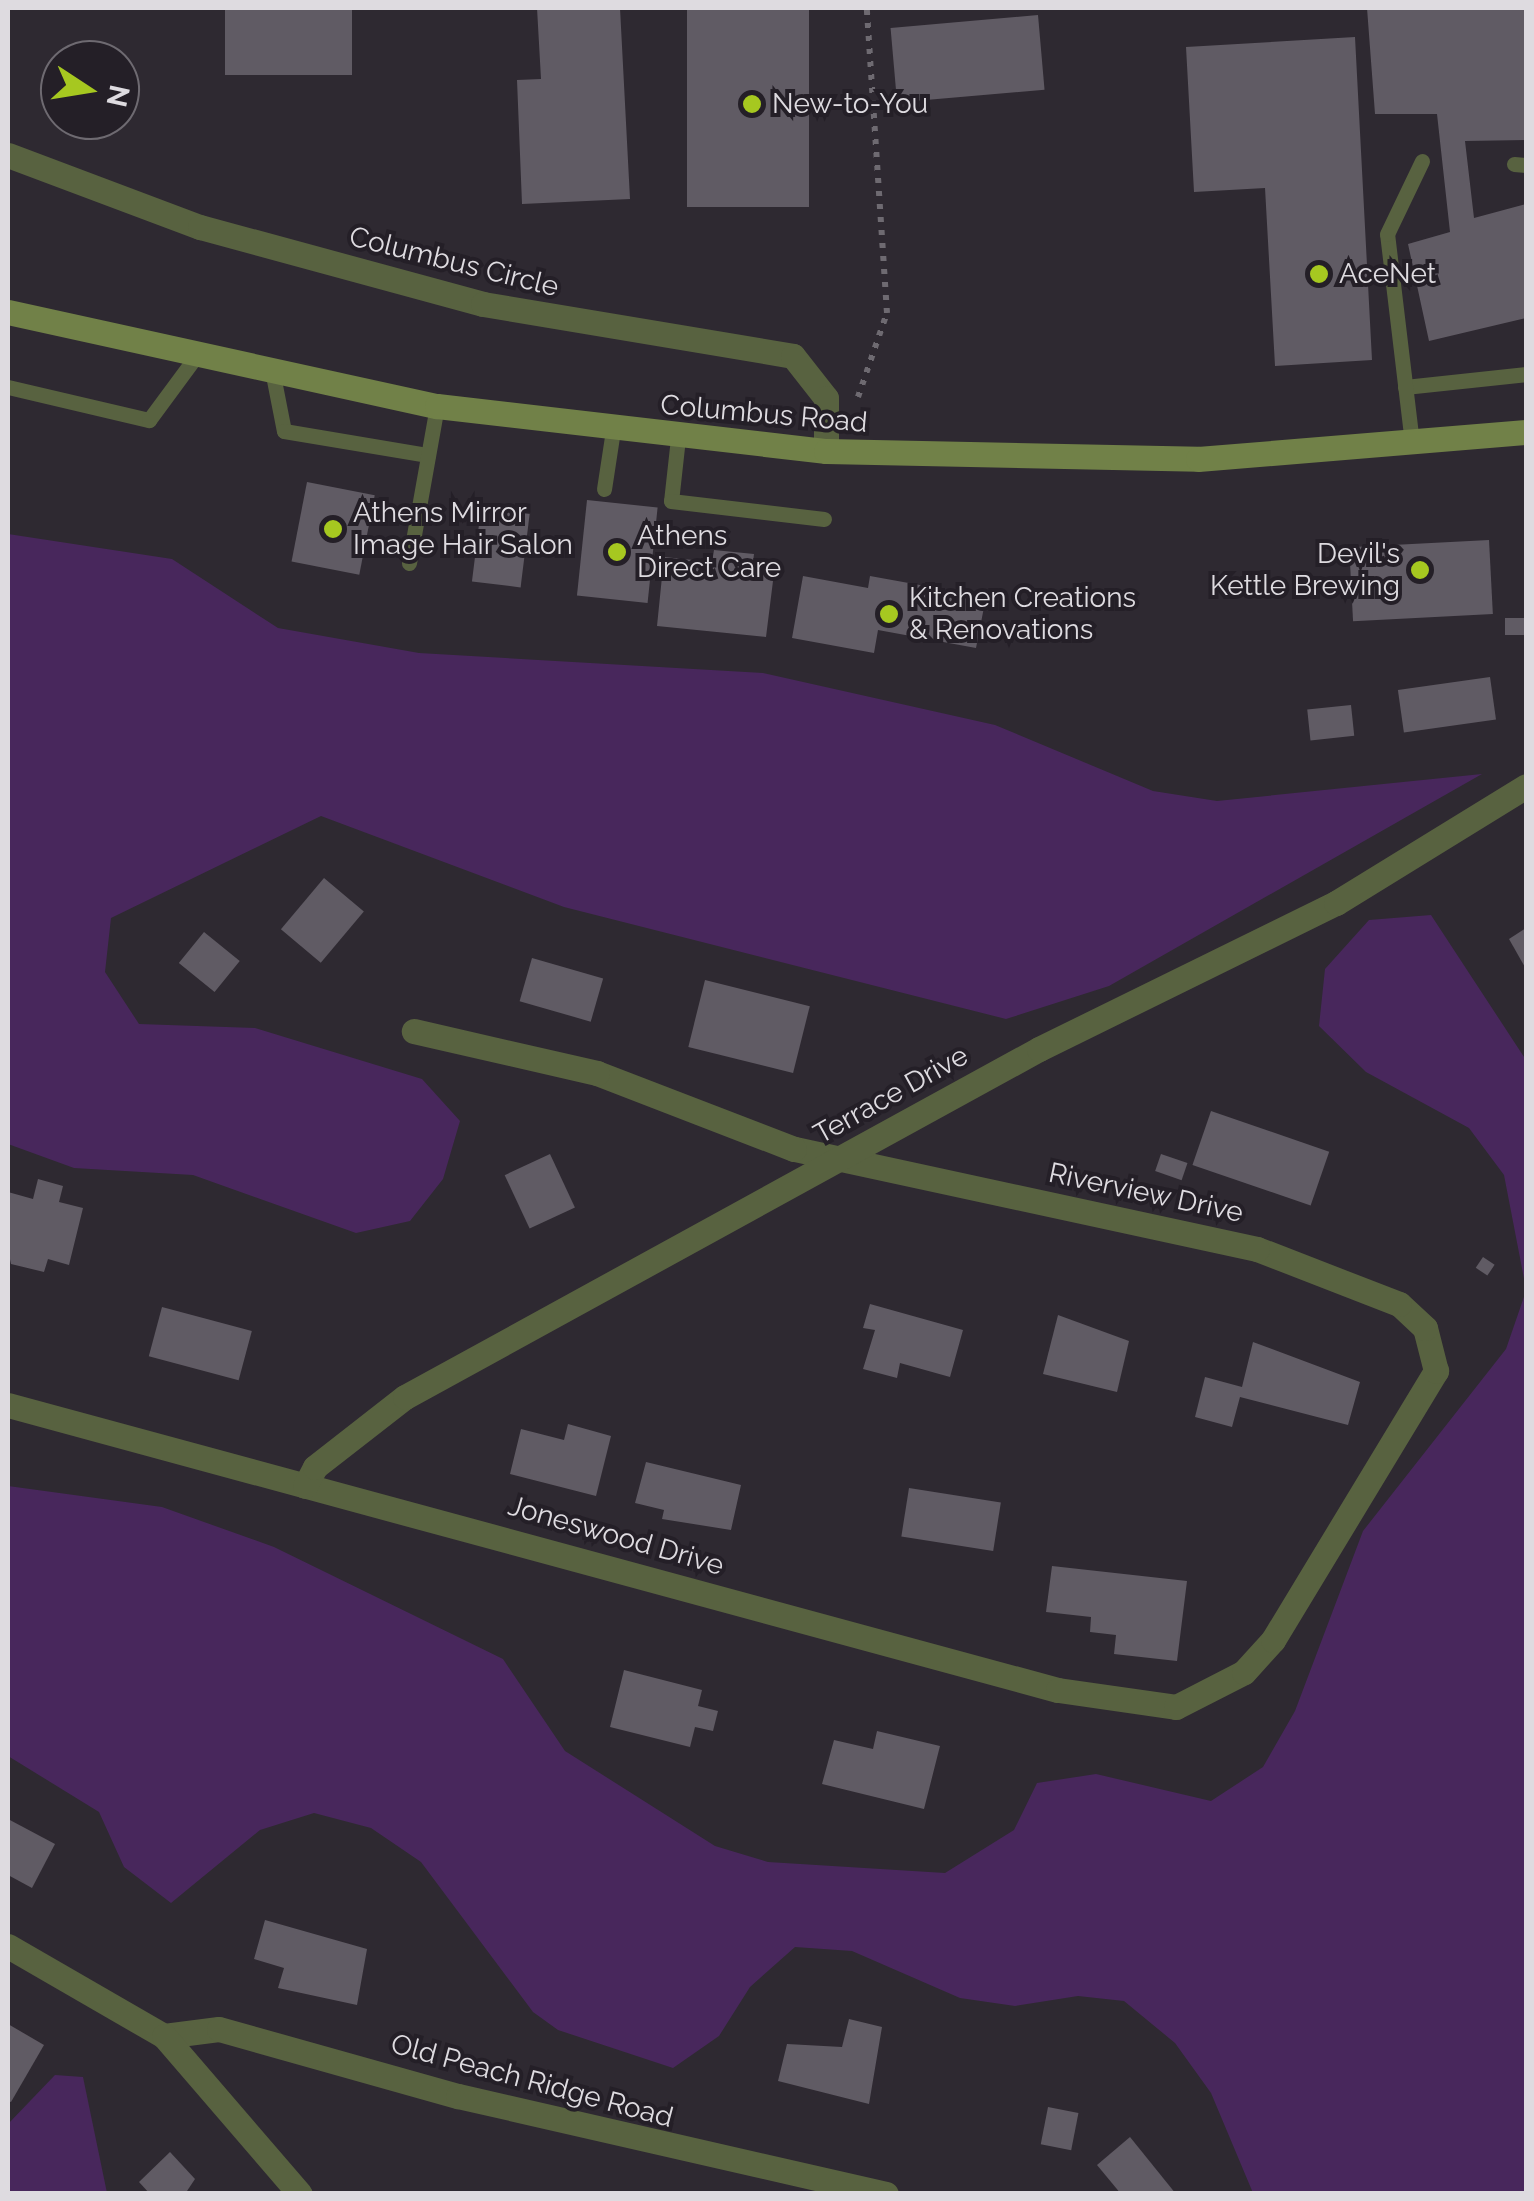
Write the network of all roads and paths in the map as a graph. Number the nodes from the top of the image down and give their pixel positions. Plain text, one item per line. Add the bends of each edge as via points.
1 (867, 8) edge
2 (8, 154) edge
3 (1422, 160) dead end
4 (8, 312) edge
5 (194, 358) junction
6 (1526, 374) edge
7 (273, 375) junction
8 (8, 387) edge
9 (1405, 387) junction
10 (436, 406) junction
11 (613, 430) junction
12 (1526, 432) edge
13 (678, 438) junction
14 (1412, 443) junction
15 (826, 451) junction
16 (858, 453) junction
17 (428, 455) junction
18 (604, 489) dead end
19 (824, 520) dead end
20 (409, 563) dead end
21 (1526, 786) edge
22 (414, 1031) dead end
23 (844, 1154) junction
24 (8, 1405) edge
25 (305, 1486) junction
26 (1208, 1696) joint
27 (8, 1946) edge
28 (164, 2036) junction
29 (300, 2194) edge
30 (886, 2194) edge

1 - 16 path via 887,313 858,395
2 - 15 street, Columbus Circle via 200,227 445,294 794,356 826,398
3 - 9 lane via 1387,234
4 - 5 main road, Columbus Road
5 - 7 main road, Columbus Road
5 - 8 lane via 149,420
6 - 9 lane
7 - 10 main road, Columbus Road
7 - 17 lane via 284,430
9 - 14 lane
10 - 11 main road, Columbus Road
10 - 17 lane
11 - 13 main road, Columbus Road
11 - 18 lane
12 - 14 main road, Columbus Road
13 - 15 main road, Columbus Road
13 - 19 lane via 671,501
14 - 16 main road, Columbus Road via 1198,459
15 - 16 main road, Columbus Road
17 - 20 lane
21 - 23 street, Terrace Drive via 1336,903
22 - 23 street, Riverview Drive via 597,1072 794,1149
23 - 25 street, Terrace Drive via 405,1397 314,1466
23 - 26 street, Riverview Drive via 1257,1249 1399,1304 1424,1328 1436,1371 1273,1640
24 - 25 street, Joneswood Drive
25 - 26 street, Joneswood Drive via 1058,1690 1130,1706 1176,1707
27 - 28 street
28 - 29 street
28 - 30 street, Old Peach Ridge Road via 219,2029 458,2096

